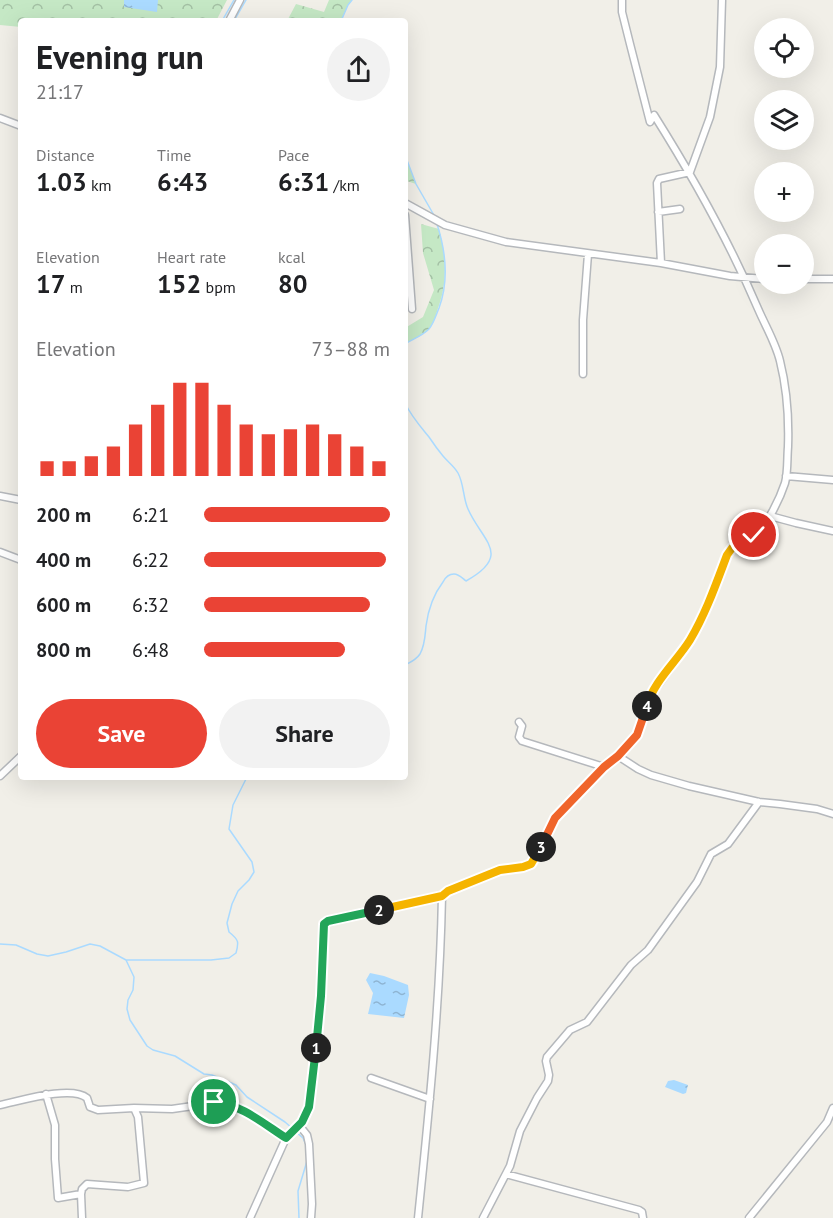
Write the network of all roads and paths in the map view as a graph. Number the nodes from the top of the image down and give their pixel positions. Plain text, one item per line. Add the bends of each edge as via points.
1 (240, 0) edge
2 (622, 0) edge
3 (723, 0) edge
4 (231, 18) edge
5 (0, 118) edge
6 (18, 125) edge
7 (690, 172) junction
8 (408, 205) edge
9 (680, 209) dead end
10 (658, 212) junction
11 (588, 254) junction
12 (408, 255) edge
13 (661, 263) junction
14 (745, 278) junction
15 (754, 278) edge
16 (814, 279) edge
17 (833, 279) edge
18 (412, 309) dead end
19 (584, 374) dead end
20 (786, 476) junction
21 (833, 480) edge
22 (0, 496) edge
23 (18, 499) edge
24 (770, 516) junction
25 (833, 531) edge
26 (0, 552) edge
27 (18, 559) edge
28 (519, 722) dead end
29 (618, 756) junction
30 (18, 759) edge
31 (604, 767) junction
32 (0, 776) edge
33 (759, 802) junction
34 (833, 814) edge
35 (442, 896) junction
36 (371, 1078) dead end
37 (46, 1094) junction
38 (430, 1099) junction
39 (0, 1106) edge
40 (134, 1108) junction
41 (833, 1108) edge
42 (298, 1126) junction
43 (287, 1137) junction
44 (506, 1174) junction
45 (81, 1194) junction
46 (82, 1218) edge
47 (250, 1218) edge
48 (311, 1218) edge
49 (418, 1218) edge
50 (483, 1218) edge
51 (643, 1218) edge
52 (749, 1218) edge

1 - 4 street
2 - 7 street via 650,122 654,115
3 - 7 street via 720,67 710,117
5 - 6 street
7 - 10 street via 657,181
7 - 14 street
8 - 11 street via 445,225 506,242
9 - 10 street
10 - 13 street
11 - 13 street
11 - 19 street
12 - 18 street
13 - 14 street
14 - 15 street
14 - 20 street via 780,358 787,403
16 - 17 street
20 - 21 street
20 - 24 street
22 - 23 street
24 - 25 street
24 - 29 street via 754,535 727,555 704,616 648,699 637,735
26 - 27 street
28 - 31 street via 522,741
29 - 31 street
29 - 33 street via 651,775
30 - 32 street
31 - 35 street via 555,818 531,864 500,870
33 - 34 street
33 - 44 street via 728,844 711,854 697,882 648,950 619,979 587,1022 570,1030 547,1057 549,1078 520,1131
35 - 38 street
35 - 42 street via 324,924 309,1107
36 - 38 street
37 - 39 street
37 - 40 street via 83,1095 95,1110
37 - 45 street via 55,1125 58,1198
38 - 49 street
40 - 43 street via 172,1109 223,1103
40 - 45 street via 144,1183 128,1187 87,1184
41 - 52 street
42 - 43 street
42 - 48 street via 309,1144
43 - 47 street
44 - 50 street
44 - 51 street via 639,1210
45 - 46 street

